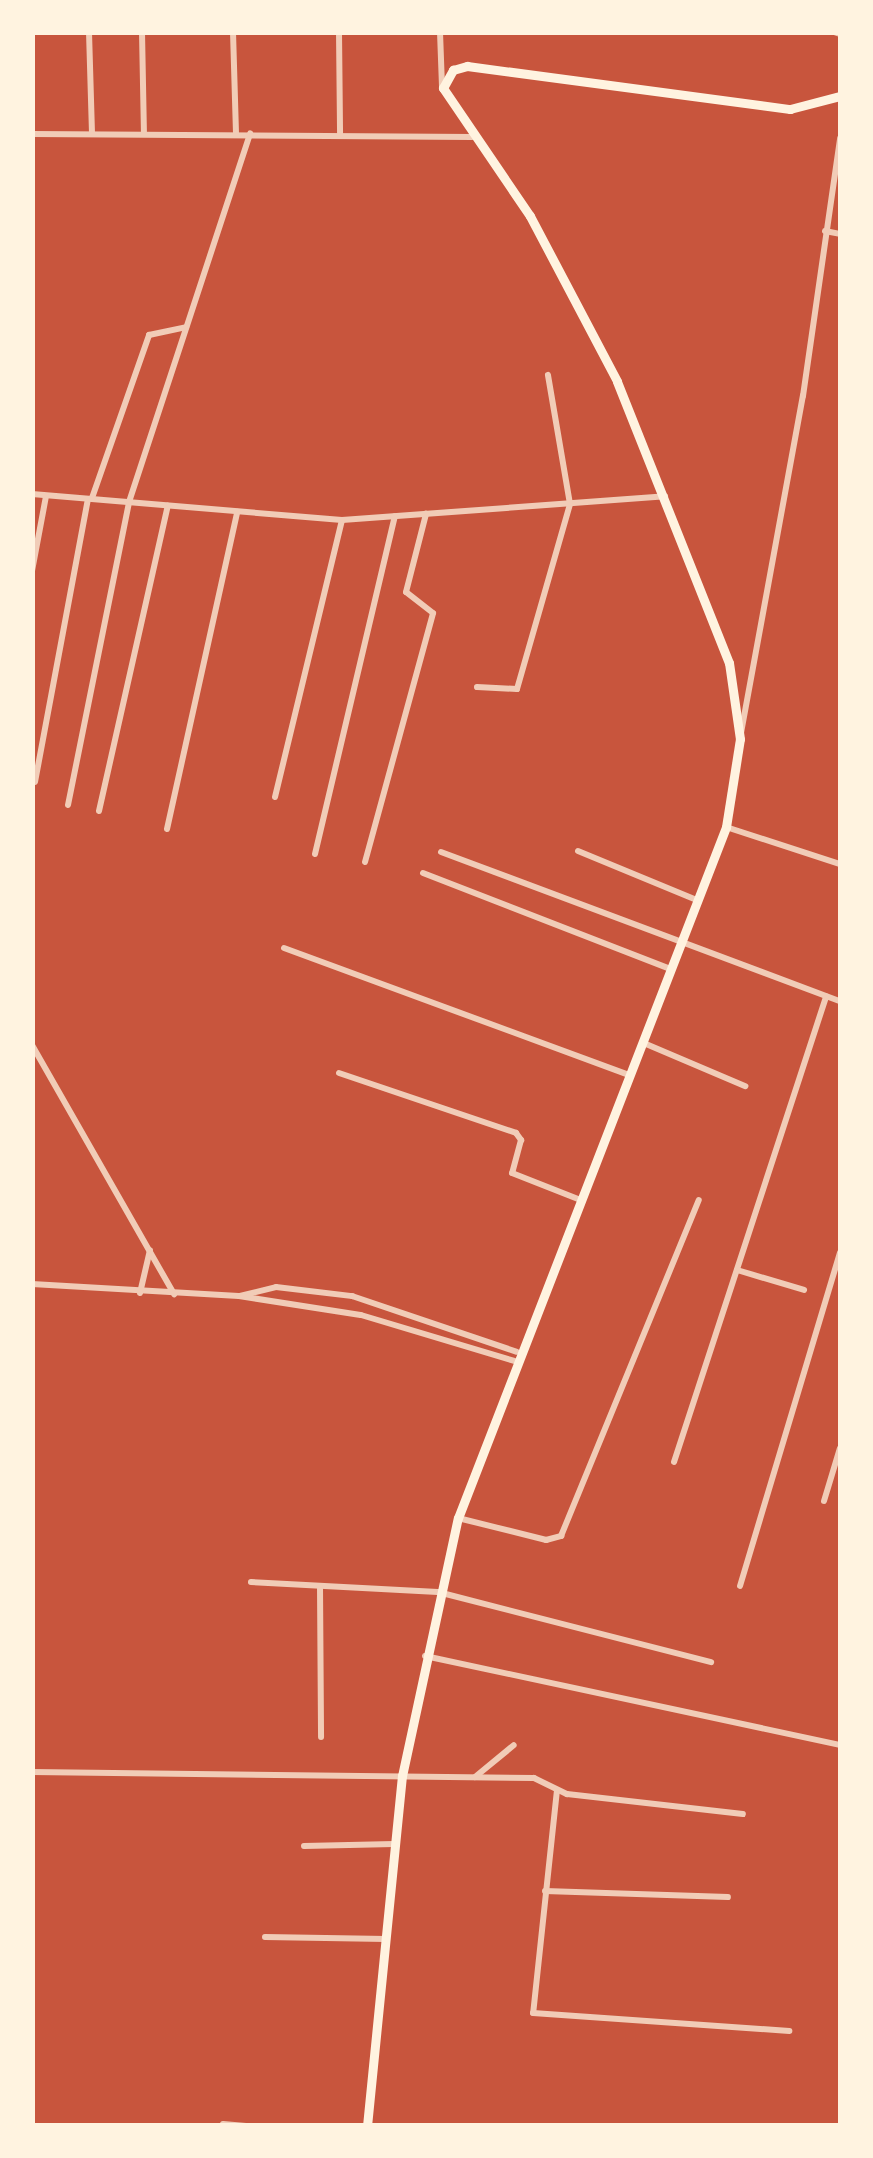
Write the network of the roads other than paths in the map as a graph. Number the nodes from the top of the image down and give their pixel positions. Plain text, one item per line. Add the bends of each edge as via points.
1 (89, 32) edge
2 (142, 32) edge
3 (233, 32) edge
4 (339, 32) edge
5 (440, 32) edge
6 (442, 88) junction
7 (840, 96) edge
8 (236, 132) junction
9 (92, 133) junction
10 (250, 133) junction
11 (340, 133) junction
12 (32, 134) edge
13 (144, 134) junction
14 (472, 137) junction
15 (840, 138) edge
16 (825, 230) junction
17 (840, 234) edge
18 (186, 326) junction
19 (548, 375) dead end
20 (32, 494) edge
21 (46, 496) junction
22 (666, 496) junction
23 (90, 499) junction
24 (129, 502) junction
25 (570, 504) junction
26 (168, 506) junction
27 (237, 512) junction
28 (426, 514) junction
29 (394, 516) junction
30 (342, 520) junction
31 (32, 571) edge
32 (477, 687) dead end
33 (740, 739) junction
34 (36, 782) dead end
35 (274, 797) dead end
36 (68, 805) dead end
37 (99, 811) dead end
38 (726, 827) junction
39 (167, 829) dead end
40 (578, 851) dead end
41 (441, 852) dead end
42 (315, 854) dead end
43 (365, 862) dead end
44 (840, 864) edge
45 (423, 873) dead end
46 (697, 900) junction
47 (680, 945) junction
48 (284, 948) dead end
49 (670, 969) junction
50 (826, 996) junction
51 (840, 1001) edge
52 (32, 1044) edge
53 (646, 1044) junction
54 (339, 1072) dead end
55 (628, 1075) junction
56 (746, 1086) dead end
57 (578, 1199) junction
58 (699, 1200) dead end
59 (150, 1248) junction
60 (840, 1253) edge
61 (737, 1270) junction
62 (32, 1284) edge
63 (804, 1290) dead end
64 (140, 1293) junction
65 (174, 1294) junction
66 (239, 1296) junction
67 (516, 1356) junction
68 (840, 1448) edge
69 (674, 1462) dead end
70 (824, 1501) dead end
71 (458, 1518) junction
72 (251, 1582) dead end
73 (740, 1586) dead end
74 (320, 1587) junction
75 (438, 1592) junction
76 (424, 1656) junction
77 (711, 1662) dead end
78 (321, 1737) dead end
79 (514, 1744) dead end
80 (840, 1745) edge
81 (32, 1772) edge
82 (402, 1776) junction
83 (474, 1778) junction
84 (558, 1788) junction
85 (744, 1814) dead end
86 (394, 1844) junction
87 (304, 1846) dead end
88 (544, 1891) junction
89 (728, 1896) dead end
90 (266, 1937) dead end
91 (386, 1938) junction
92 (789, 2031) dead end
93 (223, 2124) edge
94 (246, 2126) edge
95 (368, 2126) edge

1 - 9 street
2 - 13 street
3 - 8 street
4 - 11 street
5 - 6 street
6 - 7 main road via 453,70 467,66 790,109
6 - 14 main road
8 - 10 street
8 - 13 street
9 - 12 street
9 - 13 street
10 - 11 street
10 - 18 street
11 - 14 street
14 - 22 main road via 530,216 617,381
15 - 16 street
16 - 17 street
16 - 33 street via 803,396
18 - 23 street via 150,336
18 - 24 street
19 - 25 street
20 - 21 street
21 - 23 street
21 - 31 street
22 - 25 street
22 - 33 main road via 728,663
23 - 24 street
23 - 34 street
24 - 26 street
24 - 36 street
25 - 28 street
25 - 32 street via 517,689
26 - 27 street
26 - 37 street
27 - 30 street
27 - 39 street
28 - 29 street
28 - 43 street via 406,592 433,613
29 - 30 street
29 - 42 street
30 - 35 street
33 - 38 main road
38 - 44 street
38 - 46 main road
40 - 46 street
41 - 47 street
45 - 49 street
46 - 47 main road
47 - 49 main road
47 - 50 street
48 - 55 street
49 - 53 main road
50 - 51 street
50 - 61 street
52 - 59 street
53 - 55 main road
53 - 56 street
54 - 57 street via 516,1133 521,1140 512,1173
55 - 57 main road
57 - 67 main road
58 - 71 street via 560,1536 546,1540
59 - 64 street
59 - 65 street
60 - 73 street
61 - 63 street
61 - 69 street
62 - 64 street
64 - 65 street
65 - 66 street
66 - 67 street via 377,1318
66 - 67 street via 276,1288 352,1296
67 - 71 main road
68 - 70 street
71 - 75 main road
72 - 74 street
74 - 75 street
74 - 78 street
75 - 76 main road
75 - 77 street
76 - 80 street
76 - 82 main road
79 - 83 street
81 - 82 street
82 - 83 street
82 - 86 main road
83 - 84 street via 534,1778
84 - 85 street
84 - 88 street
86 - 87 street
86 - 91 main road
88 - 89 street
88 - 92 street via 532,2012
90 - 91 street
91 - 95 main road
93 - 94 street

